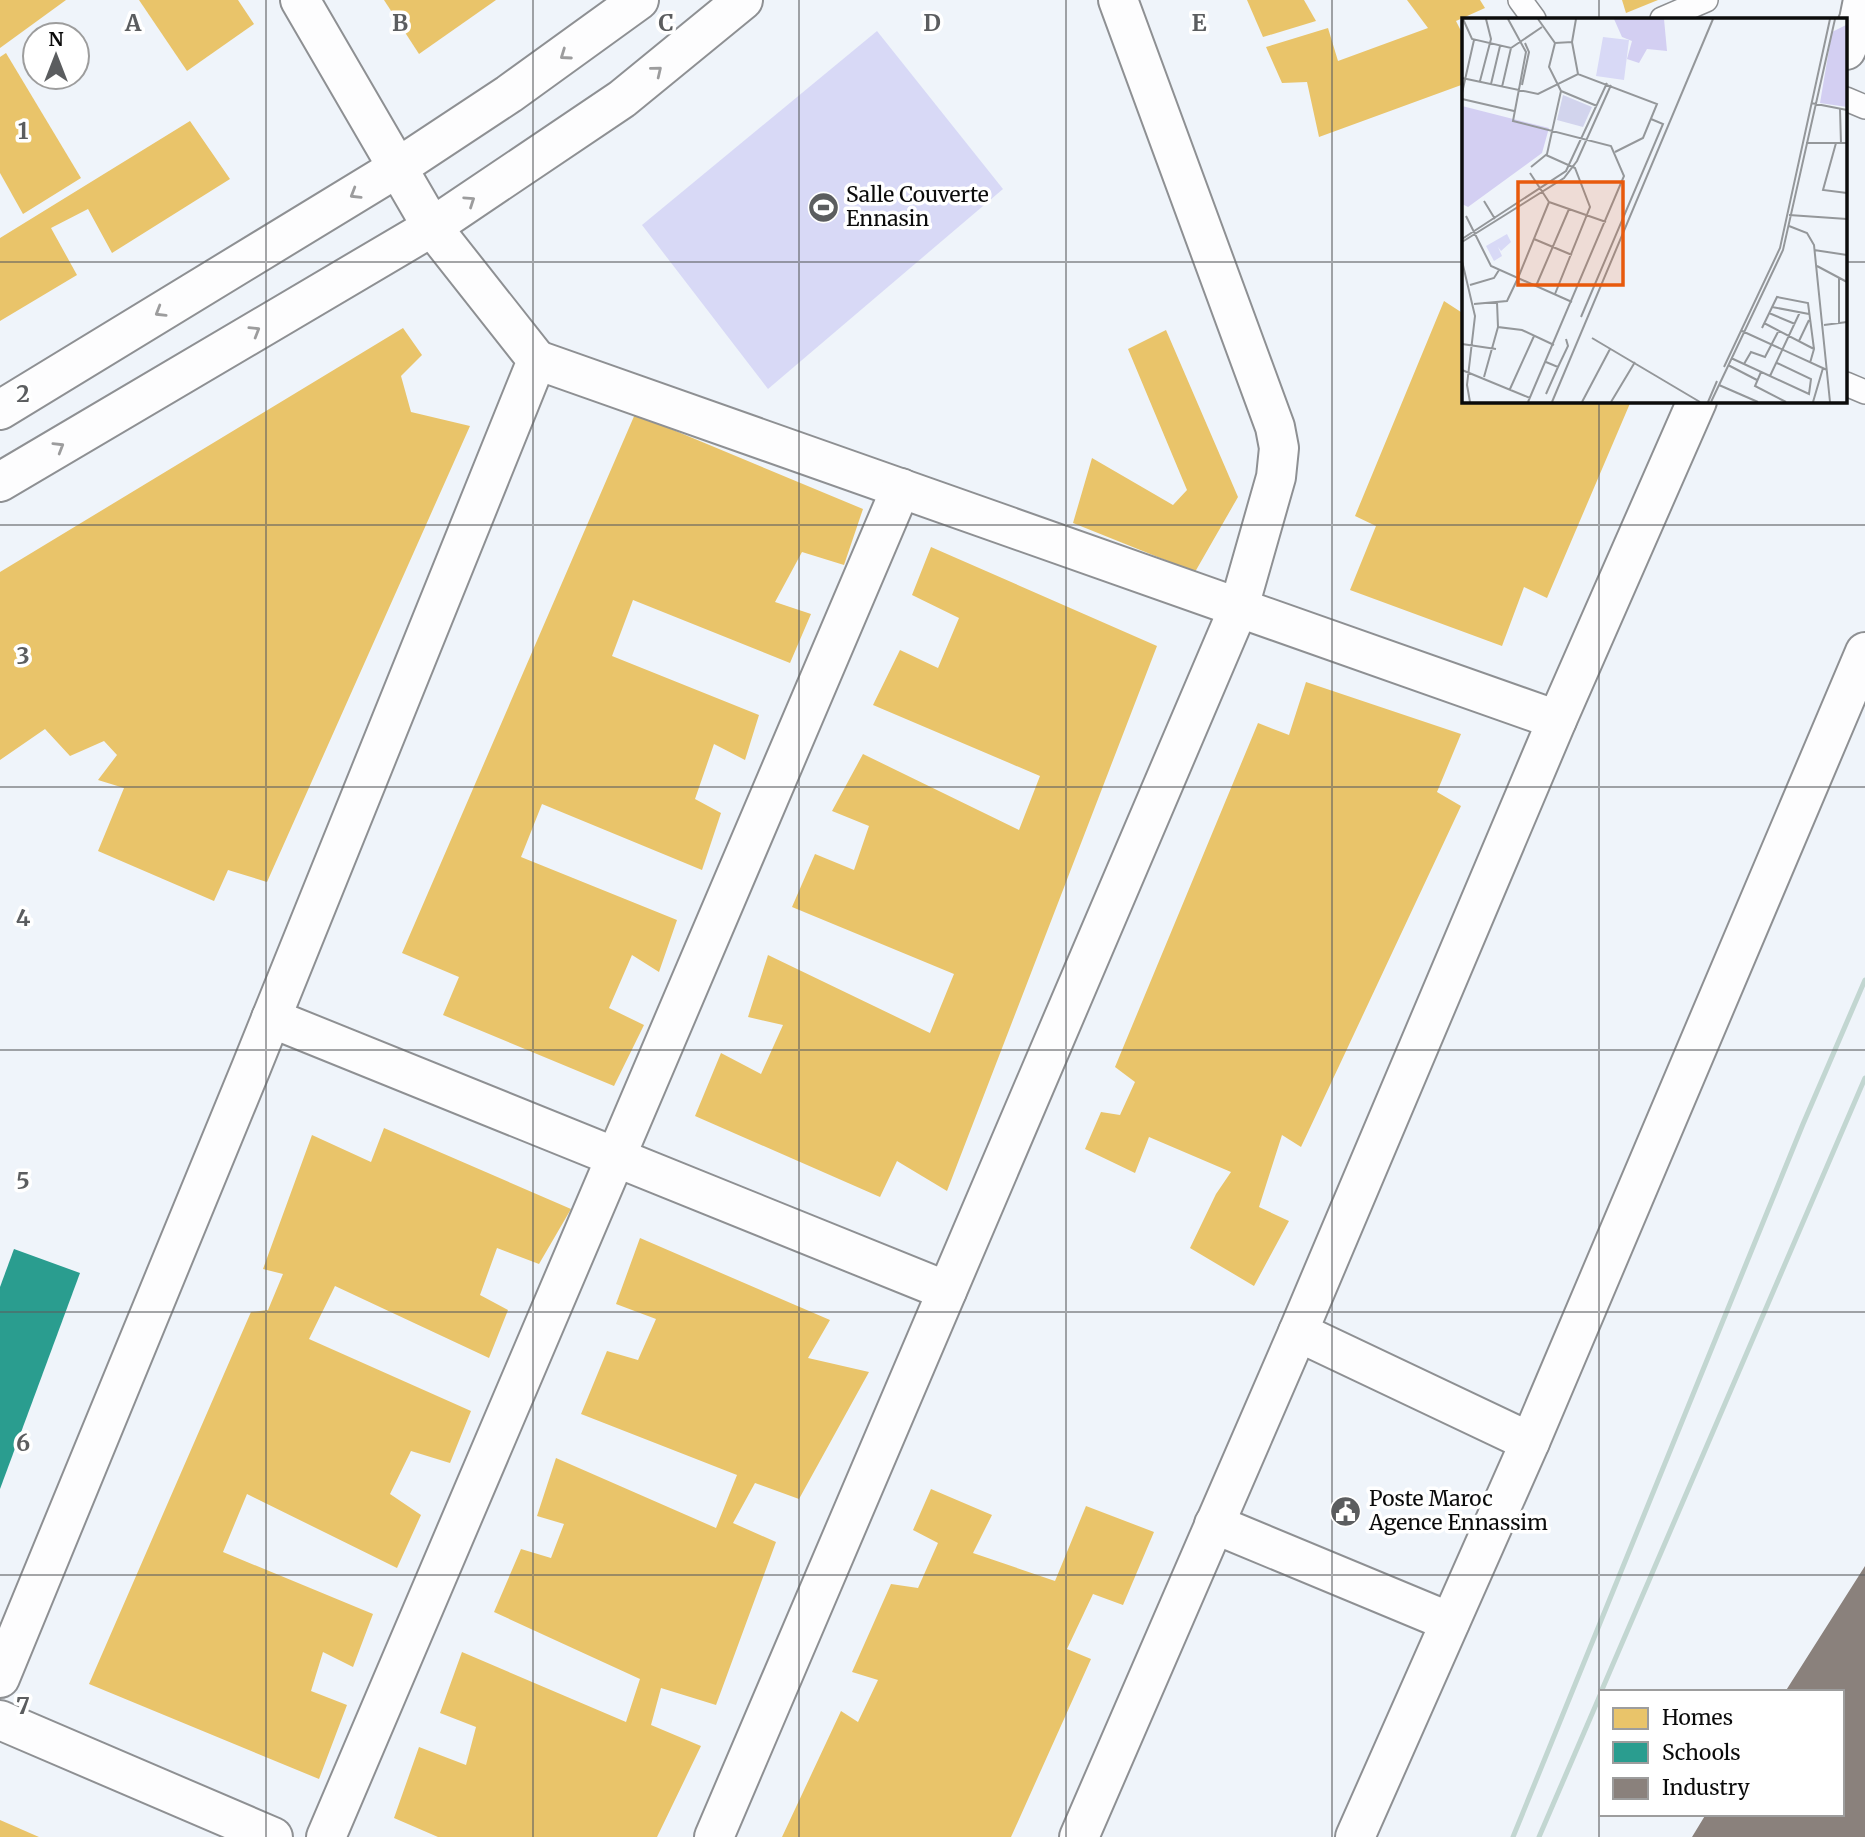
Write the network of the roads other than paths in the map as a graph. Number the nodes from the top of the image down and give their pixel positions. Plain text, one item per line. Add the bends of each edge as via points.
1 (300, 0) edge
2 (639, 0) edge
3 (743, 0) edge
4 (1118, 0) edge
5 (1520, 0) edge
6 (1706, 0) edge
7 (1864, 0) edge
8 (1533, 18) edge
9 (1664, 18) edge
10 (1848, 45) edge
11 (1848, 100) edge
12 (1865, 107) edge
13 (397, 169) junction
14 (432, 227) junction
15 (537, 360) junction
16 (1848, 385) edge
17 (1865, 392) edge
18 (1697, 402) edge
19 (0, 410) edge
20 (0, 482) edge
21 (901, 488) junction
22 (1239, 607) junction
23 (1865, 652) edge
24 (1558, 720) junction
25 (271, 1018) junction
26 (616, 1156) junction
27 (947, 1291) junction
28 (1298, 1332) junction
29 (1530, 1442) junction
30 (1214, 1524) junction
31 (1450, 1622) junction
32 (0, 1678) edge
33 (0, 1720) edge
34 (273, 1837) edge
35 (326, 1837) edge
36 (714, 1837) edge
37 (1079, 1837) edge
38 (1356, 1837) edge

1 - 13 street
2 -> 13 street
14 -> 3 street via 622,99
4 - 22 street via 1275,427 1279,448 1276,477
5 - 8 lane
6 - 9 lane
7 - 10 street
11 - 12 lane
13 - 14 street
13 -> 19 street
14 - 15 street
20 -> 14 street
15 - 21 street
15 - 25 street
16 - 17 lane
18 - 24 street
21 - 22 street
21 - 26 street
22 - 24 street
22 - 27 street
23 - 29 street
24 - 28 street
25 - 26 street
25 - 32 street
26 - 27 street
26 - 35 street
27 - 36 street
28 - 29 street
28 - 30 street
29 - 31 street
30 - 31 street
30 - 37 street
31 - 38 street
33 - 34 street

